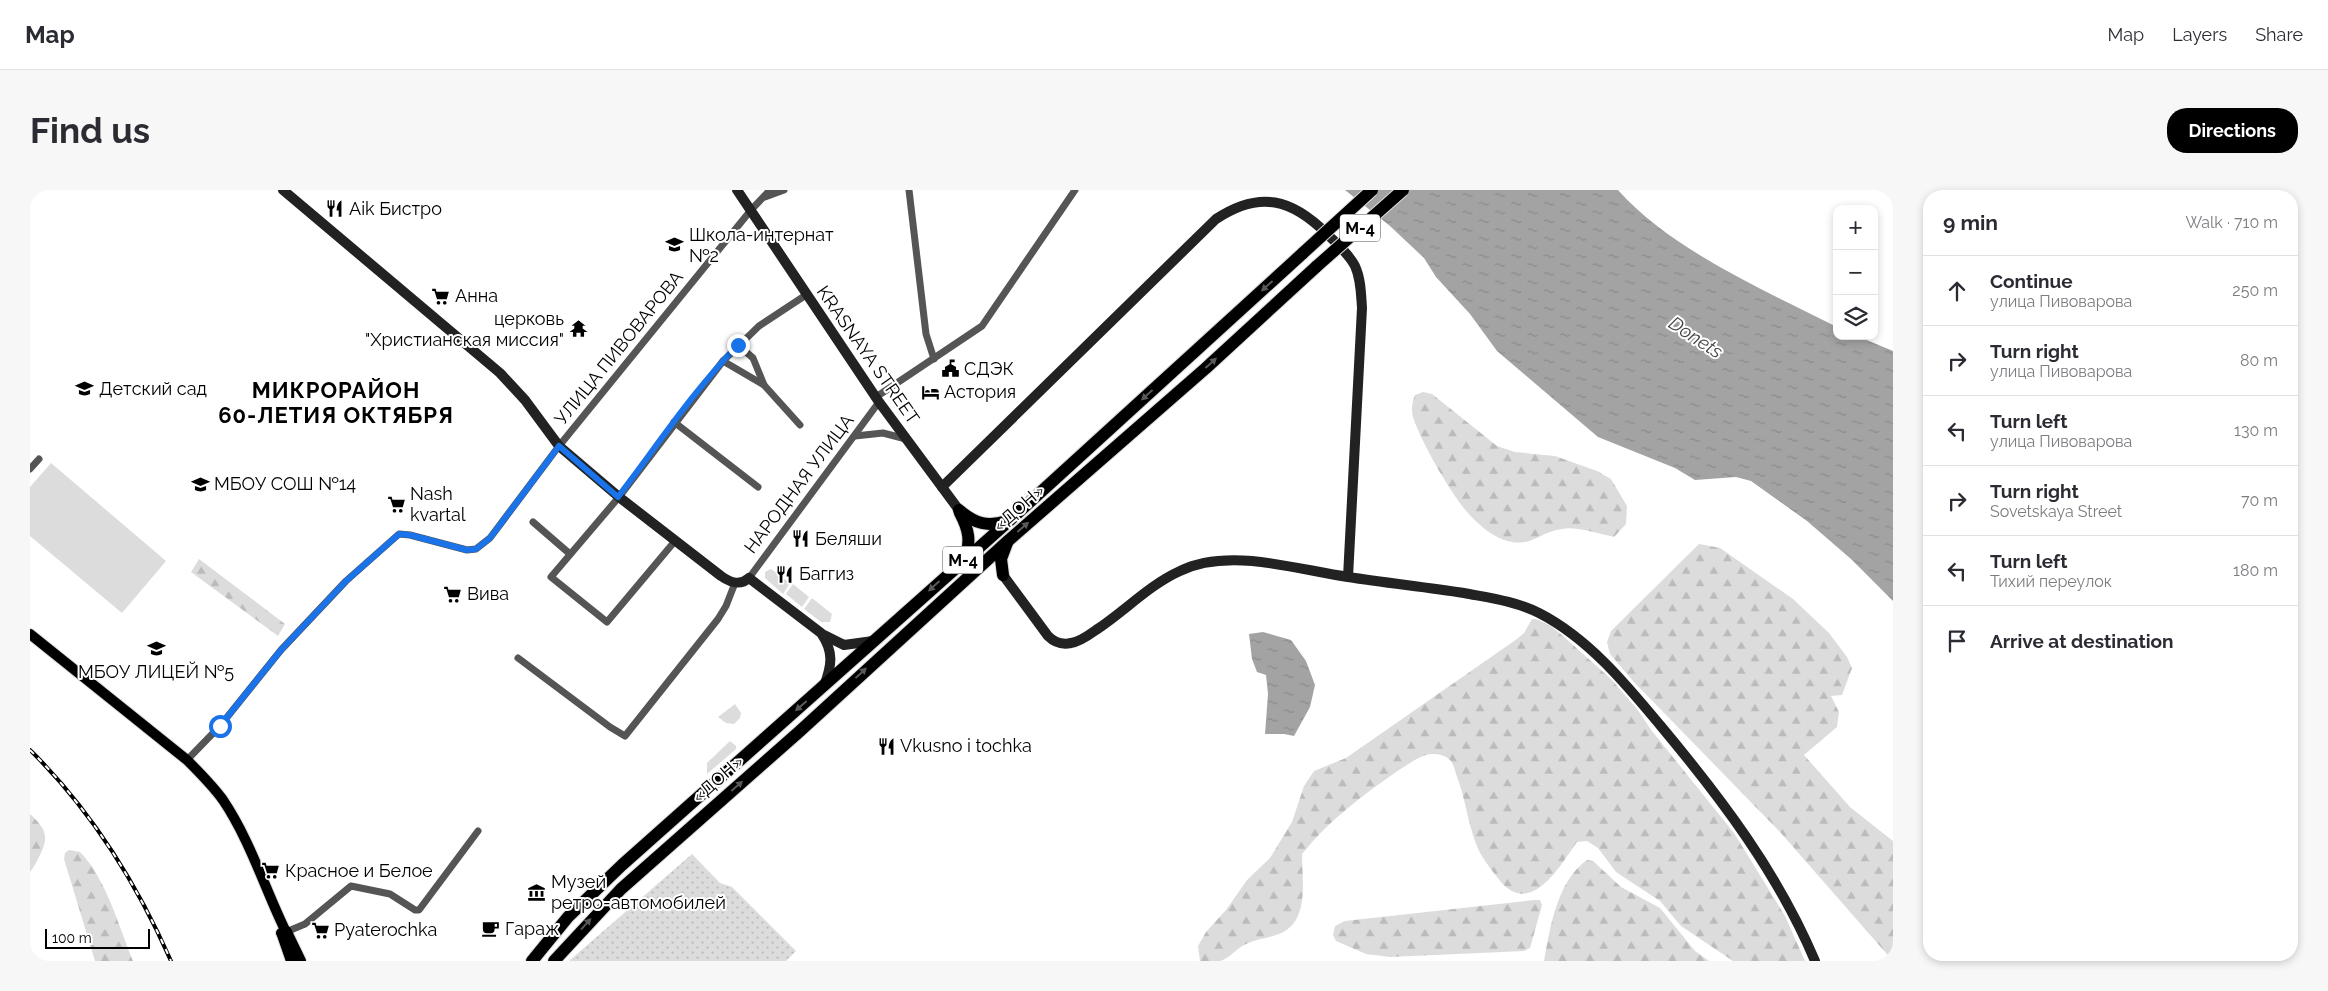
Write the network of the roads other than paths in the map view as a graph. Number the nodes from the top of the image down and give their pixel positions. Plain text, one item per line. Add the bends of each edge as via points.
1 (283, 190) edge
2 (737, 190) edge
3 (770, 190) edge
4 (784, 190) edge
5 (909, 190) edge
6 (1372, 190) edge
7 (1403, 190) edge
8 (1073, 191) edge
9 (763, 198) junction
10 (751, 210) junction
11 (806, 295) junction
12 (738, 345) junction
13 (934, 359) junction
14 (722, 361) junction
15 (764, 385) junction
16 (878, 400) junction
17 (674, 422) junction
18 (800, 425) dead end
19 (855, 436) junction
20 (907, 439) junction
21 (559, 446) junction
22 (39, 459) dead end
23 (30, 469) edge
24 (758, 486) dead end
25 (942, 487) junction
26 (618, 497) junction
27 (959, 510) junction
28 (1010, 520) junction
29 (533, 522) dead end
30 (1008, 540) junction
31 (675, 541) junction
32 (570, 554) junction
33 (965, 559) junction
34 (974, 572) junction
35 (1003, 575) junction
36 (1348, 577) junction
37 (742, 581) junction
38 (821, 633) junction
39 (30, 634) edge
40 (874, 640) junction
41 (518, 658) dead end
42 (824, 687) junction
43 (188, 760) junction
44 (478, 831) dead end
45 (568, 917) junction
46 (284, 932) junction
47 (291, 961) edge
48 (296, 961) edge
49 (300, 961) edge
50 (521, 961) edge
51 (532, 961) edge
52 (554, 961) edge
53 (1815, 961) edge

1 - 21 main road via 500,373
2 - 10 main road, KRASNAYA STREET
3 - 9 street, УЛИЦА ПИВОВАРОВА
4 - 9 street
5 - 13 street via 926,334
6 -> 28 highway, «ДОН» / М-4, bridge
30 -> 7 highway, «ДОН» / М-4, bridge via 1206,368
8 - 13 street via 982,326
9 - 10 street, УЛИЦА ПИВОВАРОВА
10 - 11 main road, KRASNAYA STREET
10 - 21 street, УЛИЦА ПИВОВАРОВА
11 - 12 street via 759,326
11 - 16 main road, KRASNAYA STREET
12 - 14 street
12 - 15 street via 753,358
13 - 16 street
14 - 15 street
14 - 17 street
15 - 18 street
16 - 19 street, НАРОДНАЯ УЛИЦА
16 - 20 main road, KRASNAYA STREET
17 - 24 street
17 - 26 street
19 - 20 street via 883,433
19 - 37 street, НАРОДНАЯ УЛИЦА
20 - 25 main road, KRASNAYA STREET
21 - 26 main road
21 - 43 street, УЛИЦА ПИВОВАРОВА via 492,535 476,549 467,550 410,535 399,534 389,541 281,650
22 - 23 street
25 - 27 main road, KRASNAYA STREET
25 - 36 main road via 1216,219 1248,201 1277,200 1304,213 1348,255 1360,284 1362,308
26 - 31 main road
26 - 32 street
27 - 28 highway via 982,524
27 - 33 highway via 969,532
28 - 33 highway, «ДОН» / М-4
29 - 32 street
30 - 34 highway, «ДОН» / М-4
30 - 35 highway via 1002,559
31 - 32 street via 607,622 551,577
31 - 37 main road via 721,576
33 -> 40 highway, «ДОН» / М-4
34 - 35 highway via 989,568
52 -> 34 highway, «ДОН» / М-4 via 621,889
35 - 36 main road via 1048,636 1054,641 1070,644 1105,624 1170,576 1197,564 1225,560 1261,562
36 - 53 main road via 1510,602 1539,613 1572,634 1631,690 1738,824 1773,875
37 - 38 main road
37 - 41 street, НАРОДНАЯ УЛИЦА via 718,619 625,736
38 - 40 main road via 844,645
38 - 42 main road via 832,657
39 - 43 main road
40 - 42 highway, «ДОН» / М-4
42 -> 45 highway, «ДОН» / М-4 via 688,804
43 - 46 main road via 228,809
44 - 46 street via 419,910 390,894 351,886 305,924
45 - 50 highway
45 - 51 highway, «ДОН» / М-4
46 - 47 main road
46 - 48 highway
46 - 49 highway

